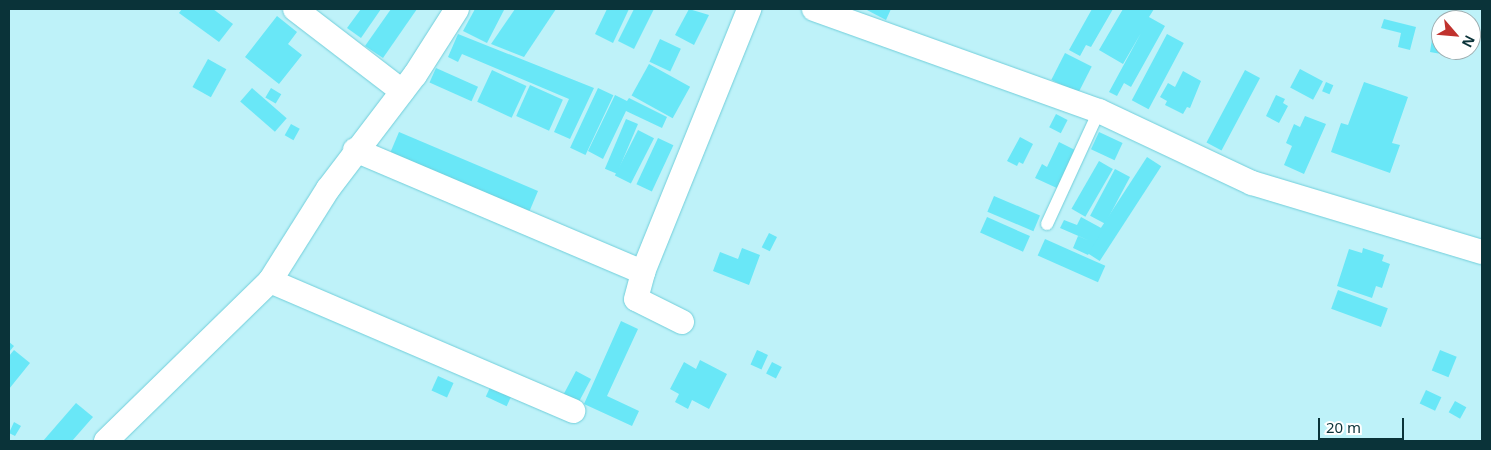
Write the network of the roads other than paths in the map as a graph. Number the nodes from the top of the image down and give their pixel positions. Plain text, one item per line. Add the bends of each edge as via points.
1 (295, 9) edge
2 (456, 9) edge
3 (749, 9) edge
4 (814, 9) edge
5 (402, 91) junction
6 (1099, 111) junction
7 (355, 150) junction
8 (1047, 224) dead end
9 (1482, 252) edge
10 (643, 272) junction
11 (270, 282) junction
12 (682, 322) dead end
13 (573, 411) dead end
14 (106, 441) edge

1 - 5 street
2 - 5 street
3 - 10 street
4 - 6 street
5 - 7 street
6 - 8 lane
6 - 9 street via 1252,183
7 - 10 street
7 - 11 street
10 - 12 street via 636,299
11 - 13 street
11 - 14 street

